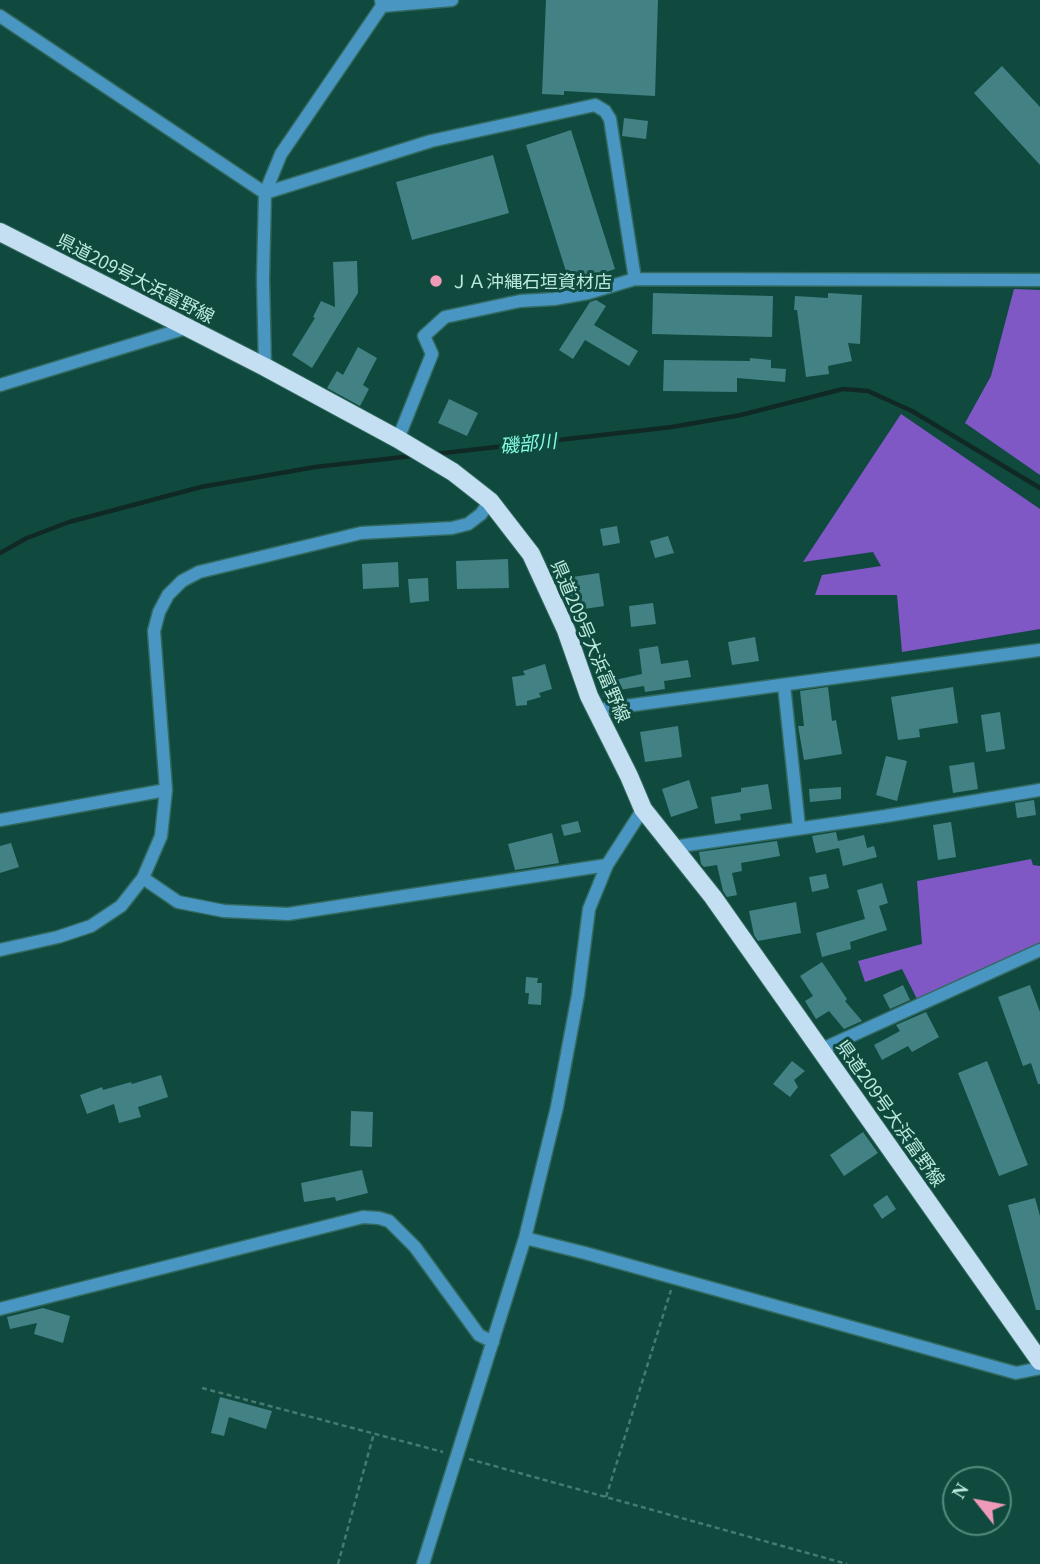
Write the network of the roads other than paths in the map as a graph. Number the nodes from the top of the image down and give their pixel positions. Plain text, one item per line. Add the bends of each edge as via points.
1 (452, 0) edge
2 (382, 3) edge
3 (0, 16) edge
4 (265, 193) junction
5 (0, 232) edge
6 (635, 279) junction
7 (1040, 280) edge
8 (186, 328) junction
9 (265, 368) junction
10 (0, 386) edge
11 (398, 439) junction
12 (490, 501) junction
13 (1040, 650) edge
14 (783, 685) junction
15 (596, 710) junction
16 (166, 790) junction
17 (1040, 790) edge
18 (643, 809) junction
19 (0, 820) edge
20 (799, 827) junction
21 (673, 847) junction
22 (607, 865) junction
23 (143, 878) junction
24 (0, 950) edge
25 (1040, 950) edge
26 (820, 1050) junction
27 (525, 1238) junction
28 (0, 1309) edge
29 (492, 1342) junction
30 (1040, 1362) edge
31 (1040, 1368) edge
32 (423, 1564) edge

1 - 2 street
2 - 4 street via 281,154
3 - 4 street
4 - 6 street via 431,141 595,105 610,119
4 - 9 street
5 - 8 main road, 県道209号大浜富野線
6 - 7 street
6 - 11 street via 588,293 520,300 445,317 424,336 432,355
8 - 9 main road, 県道209号大浜富野線
8 - 10 street
9 - 11 main road, 県道209号大浜富野線
11 - 12 main road, 県道209号大浜富野線
12 - 15 main road, 県道209号大浜富野線 via 530,554
12 - 16 street via 474,519 452,528 361,533 199,572 182,581 168,595 154,631
13 - 14 street
14 - 15 street
14 - 20 street
15 - 18 main road, 県道209号大浜富野線
16 - 19 street
16 - 23 street via 161,836
17 - 20 street
18 - 21 main road, 県道209号大浜富野線
18 - 22 street
20 - 21 street
21 - 26 main road, 県道209号大浜富野線
22 - 23 street via 288,914 224,911 178,902
22 - 27 street via 589,909 557,1107
23 - 24 street via 121,906 91,926
25 - 26 street
26 - 30 main road, 県道209号大浜富野線
27 - 29 street
27 - 31 street via 1016,1373
28 - 29 street via 363,1217 379,1218 389,1221 415,1247 479,1335
29 - 32 street

